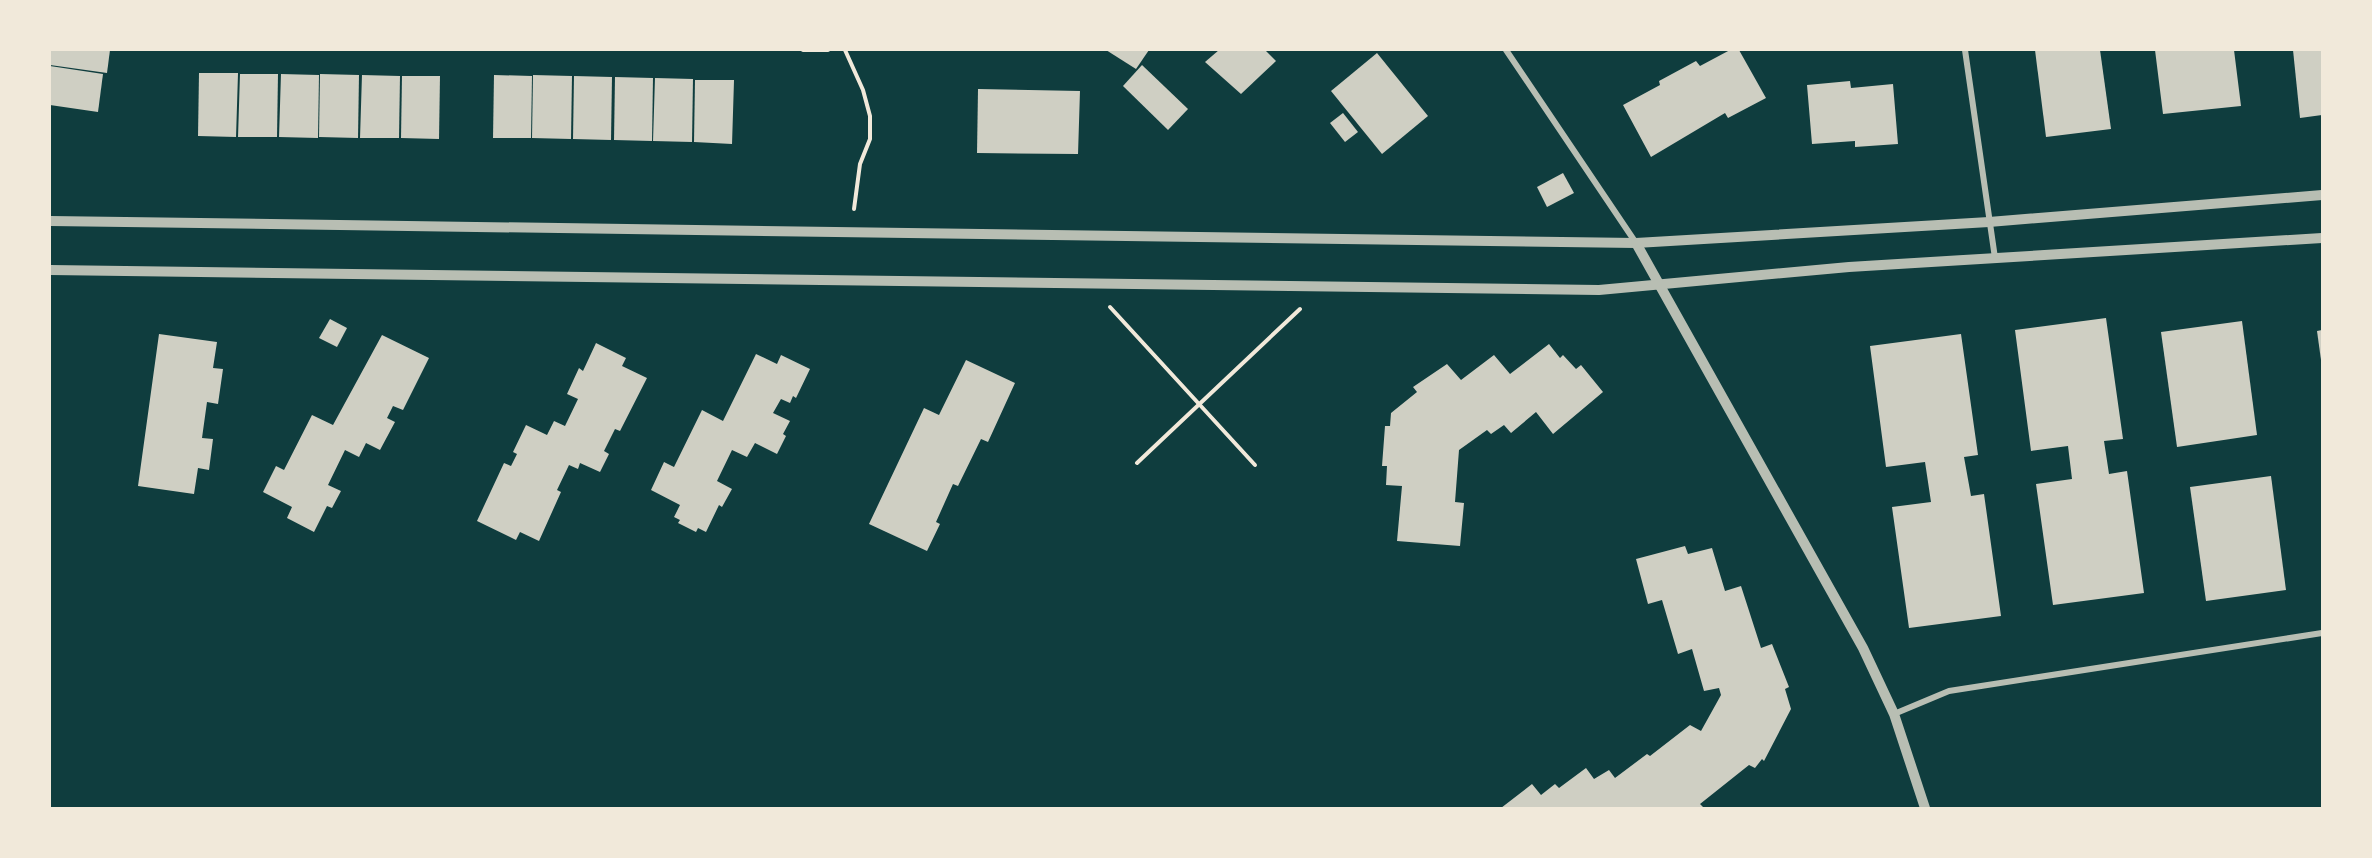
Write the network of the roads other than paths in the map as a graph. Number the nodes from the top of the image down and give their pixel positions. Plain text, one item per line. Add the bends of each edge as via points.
1 (1506, 50) edge
2 (1965, 50) edge
3 (2322, 195) edge
4 (50, 221) edge
5 (1989, 222) junction
6 (2322, 238) edge
7 (1636, 243) junction
8 (1995, 258) junction
9 (50, 270) edge
10 (1660, 283) junction
11 (2322, 633) edge
12 (1894, 714) junction
13 (1925, 808) edge

1 - 7 street
2 - 5 street
3 - 5 street
4 - 7 street
5 - 7 street
5 - 8 street
6 - 8 street
7 - 10 street
8 - 10 street
9 - 10 street via 1599,290
10 - 12 street via 1863,648
11 - 12 street via 1949,691
12 - 13 street

